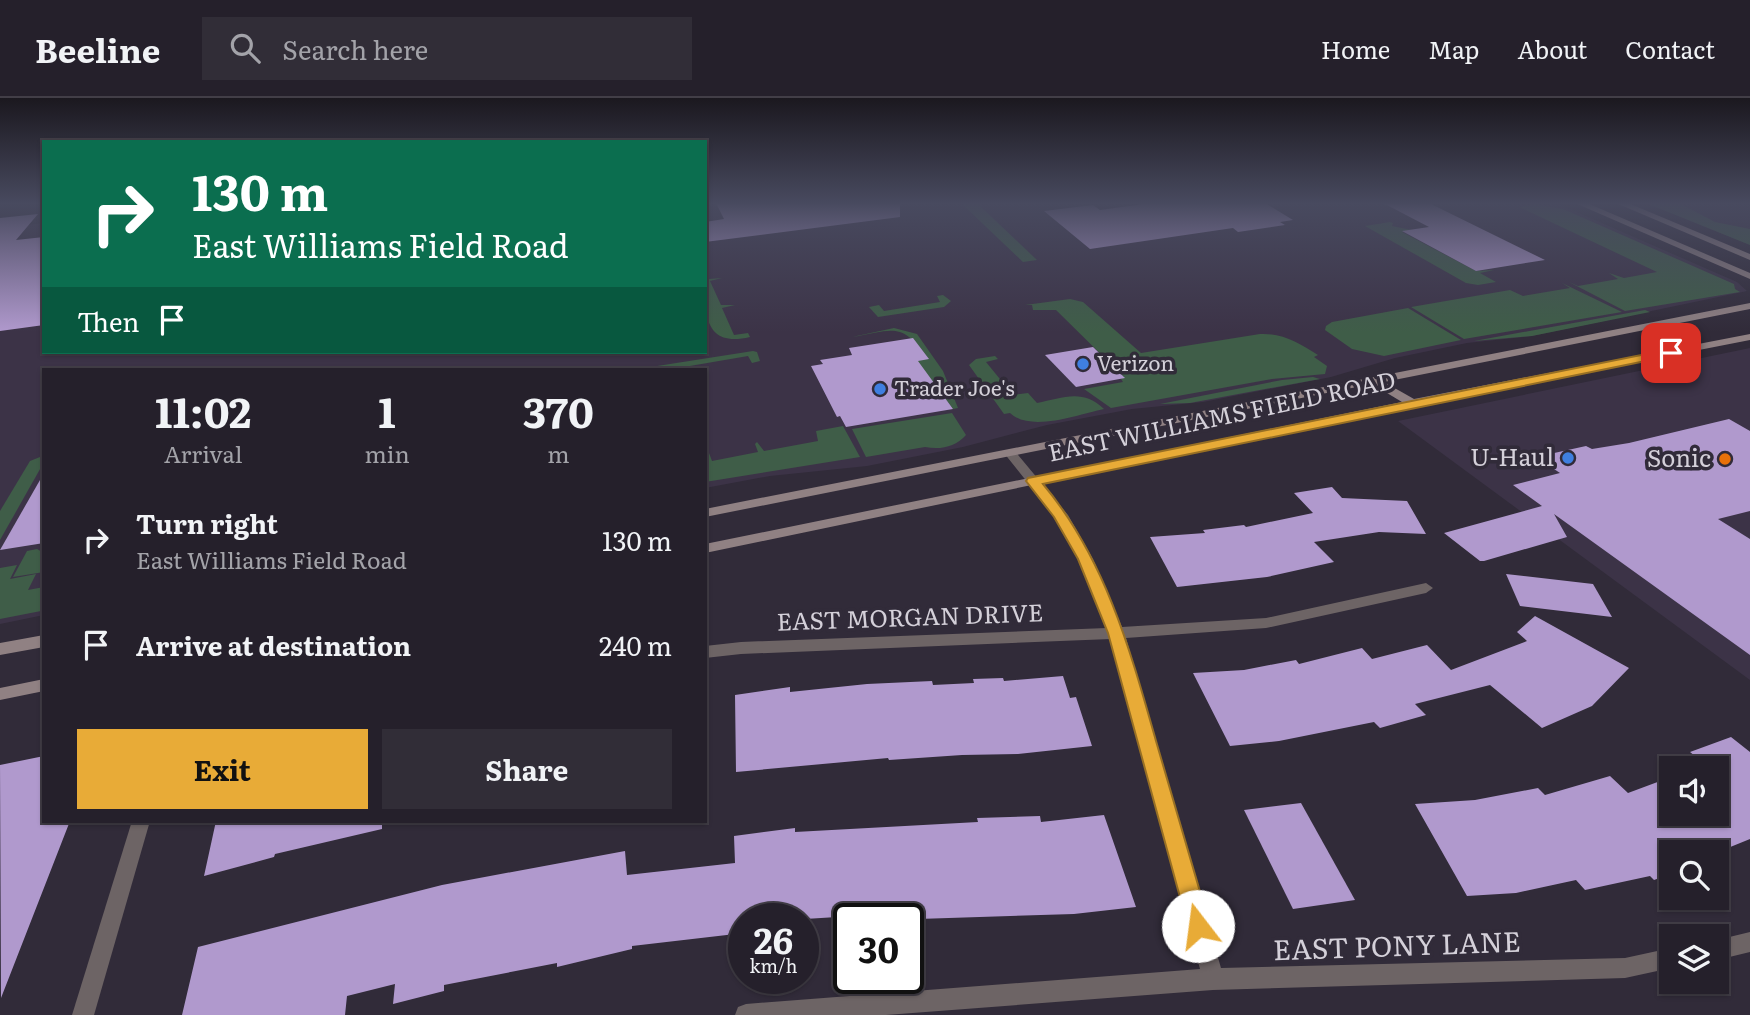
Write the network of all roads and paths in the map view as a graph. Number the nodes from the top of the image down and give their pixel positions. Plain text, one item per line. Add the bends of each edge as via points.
1 (1678, 246) edge
2 (1723, 246) edge
3 (1750, 257) edge
4 (1750, 276) edge
5 (1750, 306) edge
6 (1750, 337) edge
7 (1373, 380) junction
8 (1412, 403) junction
9 (1010, 453) junction
10 (1033, 481) junction
11 (707, 513) edge
12 (707, 549) edge
13 (1426, 589) dead end
14 (1117, 633) junction
15 (42, 641) edge
16 (0, 649) edge
17 (707, 652) edge
18 (42, 685) edge
19 (0, 694) edge
20 (140, 823) edge
21 (1750, 942) edge
22 (1729, 947) edge
23 (1659, 961) edge
24 (1213, 979) junction
25 (83, 1015) edge
26 (746, 1015) edge

1 - 4 main road
2 - 3 main road
5 - 7 main road, EAST WILLIAMS FIELD ROAD
6 - 8 main road, EAST WILLIAMS FIELD ROAD
7 - 8 main road
7 - 9 main road, EAST WILLIAMS FIELD ROAD
8 - 10 main road, EAST WILLIAMS FIELD ROAD
9 - 10 street
9 - 11 main road, EAST WILLIAMS FIELD ROAD
10 - 12 main road, EAST WILLIAMS FIELD ROAD
10 - 14 street via 1086,559
13 - 14 street, EAST MORGAN DRIVE via 1266,622
14 - 17 street, EAST MORGAN DRIVE
14 - 24 street
15 - 16 main road
18 - 19 main road
20 - 25 street
21 - 22 street
23 - 24 street, EAST PONY LANE via 1625,968
24 - 26 street, EAST PONY LANE

